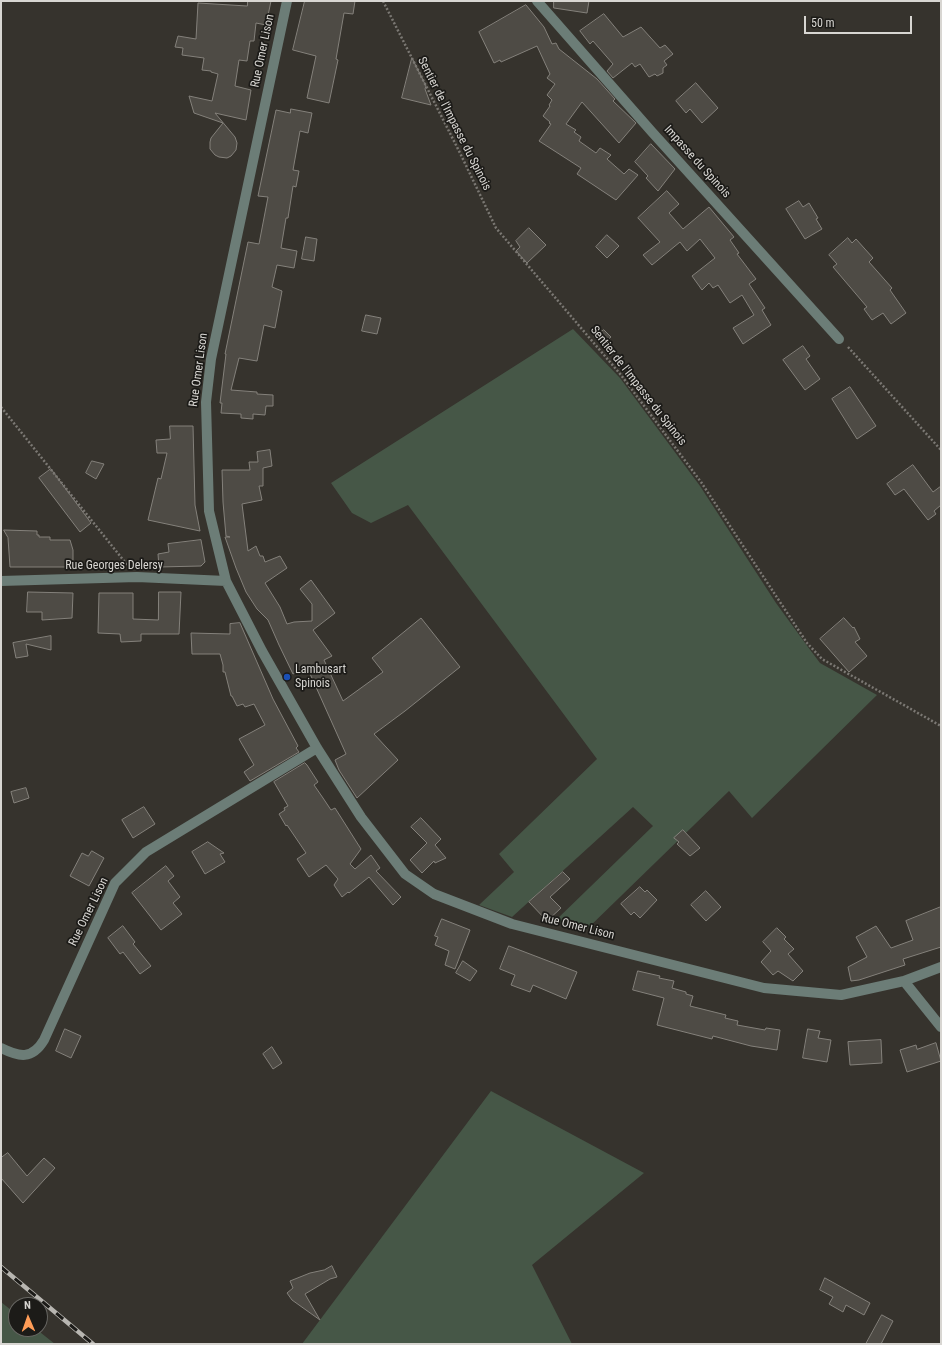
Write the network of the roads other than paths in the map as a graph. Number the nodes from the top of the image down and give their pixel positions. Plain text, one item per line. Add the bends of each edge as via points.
1 (288, 1) edge
2 (537, 1) edge
3 (839, 338) road end
4 (1, 581) edge
5 (226, 581) junction
6 (317, 748) junction
7 (941, 967) edge
8 (904, 981) junction
9 (941, 1027) edge
10 (1, 1048) edge

1 - 5 street, Rue Omer Lison via 211,359 206,402 208,511
2 - 3 street, Impasse du Spinois
4 - 5 street, Rue Georges Delersy via 137,578
5 - 6 street, Rue Omer Lison
6 - 8 street, Rue Omer Lison via 361,817 405,874 434,894 512,924 764,988 841,995
6 - 10 street, Rue Omer Lison via 146,852 115,883 39,1048 27,1055 14,1054
7 - 8 street, Rue Omer Lison
8 - 9 street

